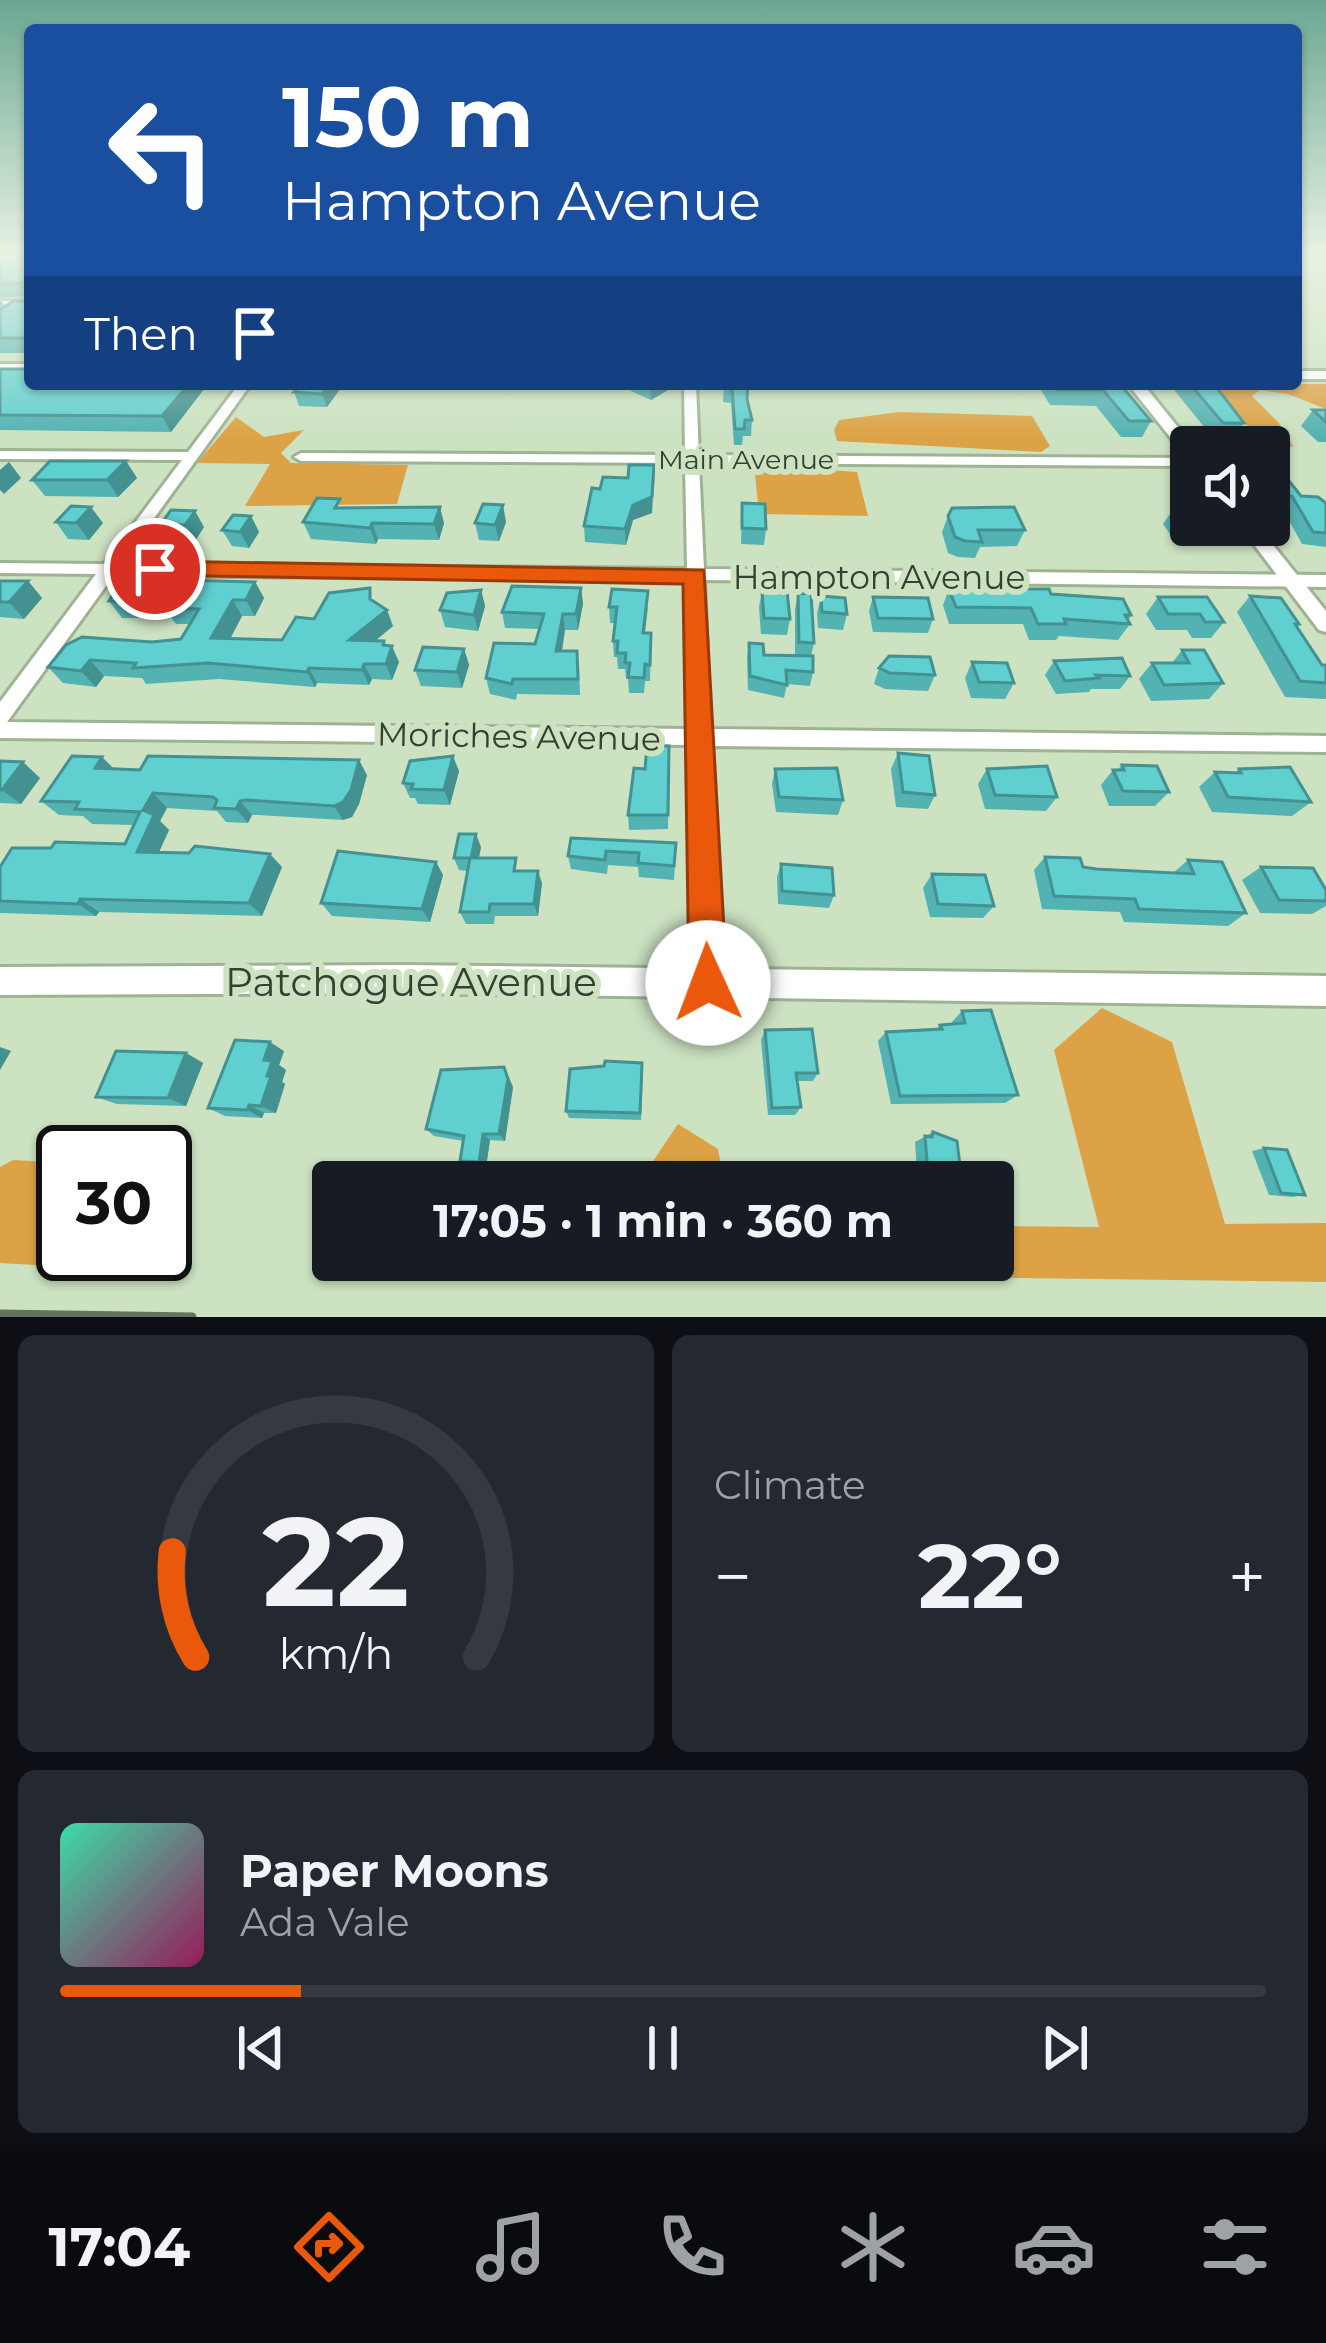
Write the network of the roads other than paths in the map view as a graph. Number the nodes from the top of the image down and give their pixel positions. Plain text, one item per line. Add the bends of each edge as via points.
1 (241, 390) edge
2 (690, 390) edge
3 (1141, 390) edge
4 (1170, 429) edge
5 (0, 454) edge
6 (192, 456) junction
7 (301, 457) dead end
8 (1170, 457) edge
9 (692, 459) junction
10 (1264, 546) edge
11 (0, 568) edge
12 (110, 568) junction
13 (695, 576) junction
14 (1291, 580) junction
15 (1326, 581) edge
16 (1326, 625) edge
17 (0, 717) edge
18 (0, 730) edge
19 (699, 738) junction
20 (1326, 744) edge
21 (0, 981) edge
22 (708, 983) junction
23 (1326, 991) edge

1 - 6 street
2 - 9 street
3 - 4 street
5 - 6 street
6 - 12 street
7 - 9 street, Main Avenue
8 - 9 street, Main Avenue
9 - 13 street
10 - 14 street
11 - 12 street, Hampton Avenue
12 - 13 street, Hampton Avenue
12 - 17 street
13 - 14 street, Hampton Avenue
13 - 19 street
14 - 15 street, Hampton Avenue
14 - 16 street
18 - 19 street, Moriches Avenue
19 - 20 street, Moriches Avenue
19 - 22 street
21 - 22 street, Patchogue Avenue
22 - 23 street, Patchogue Avenue

